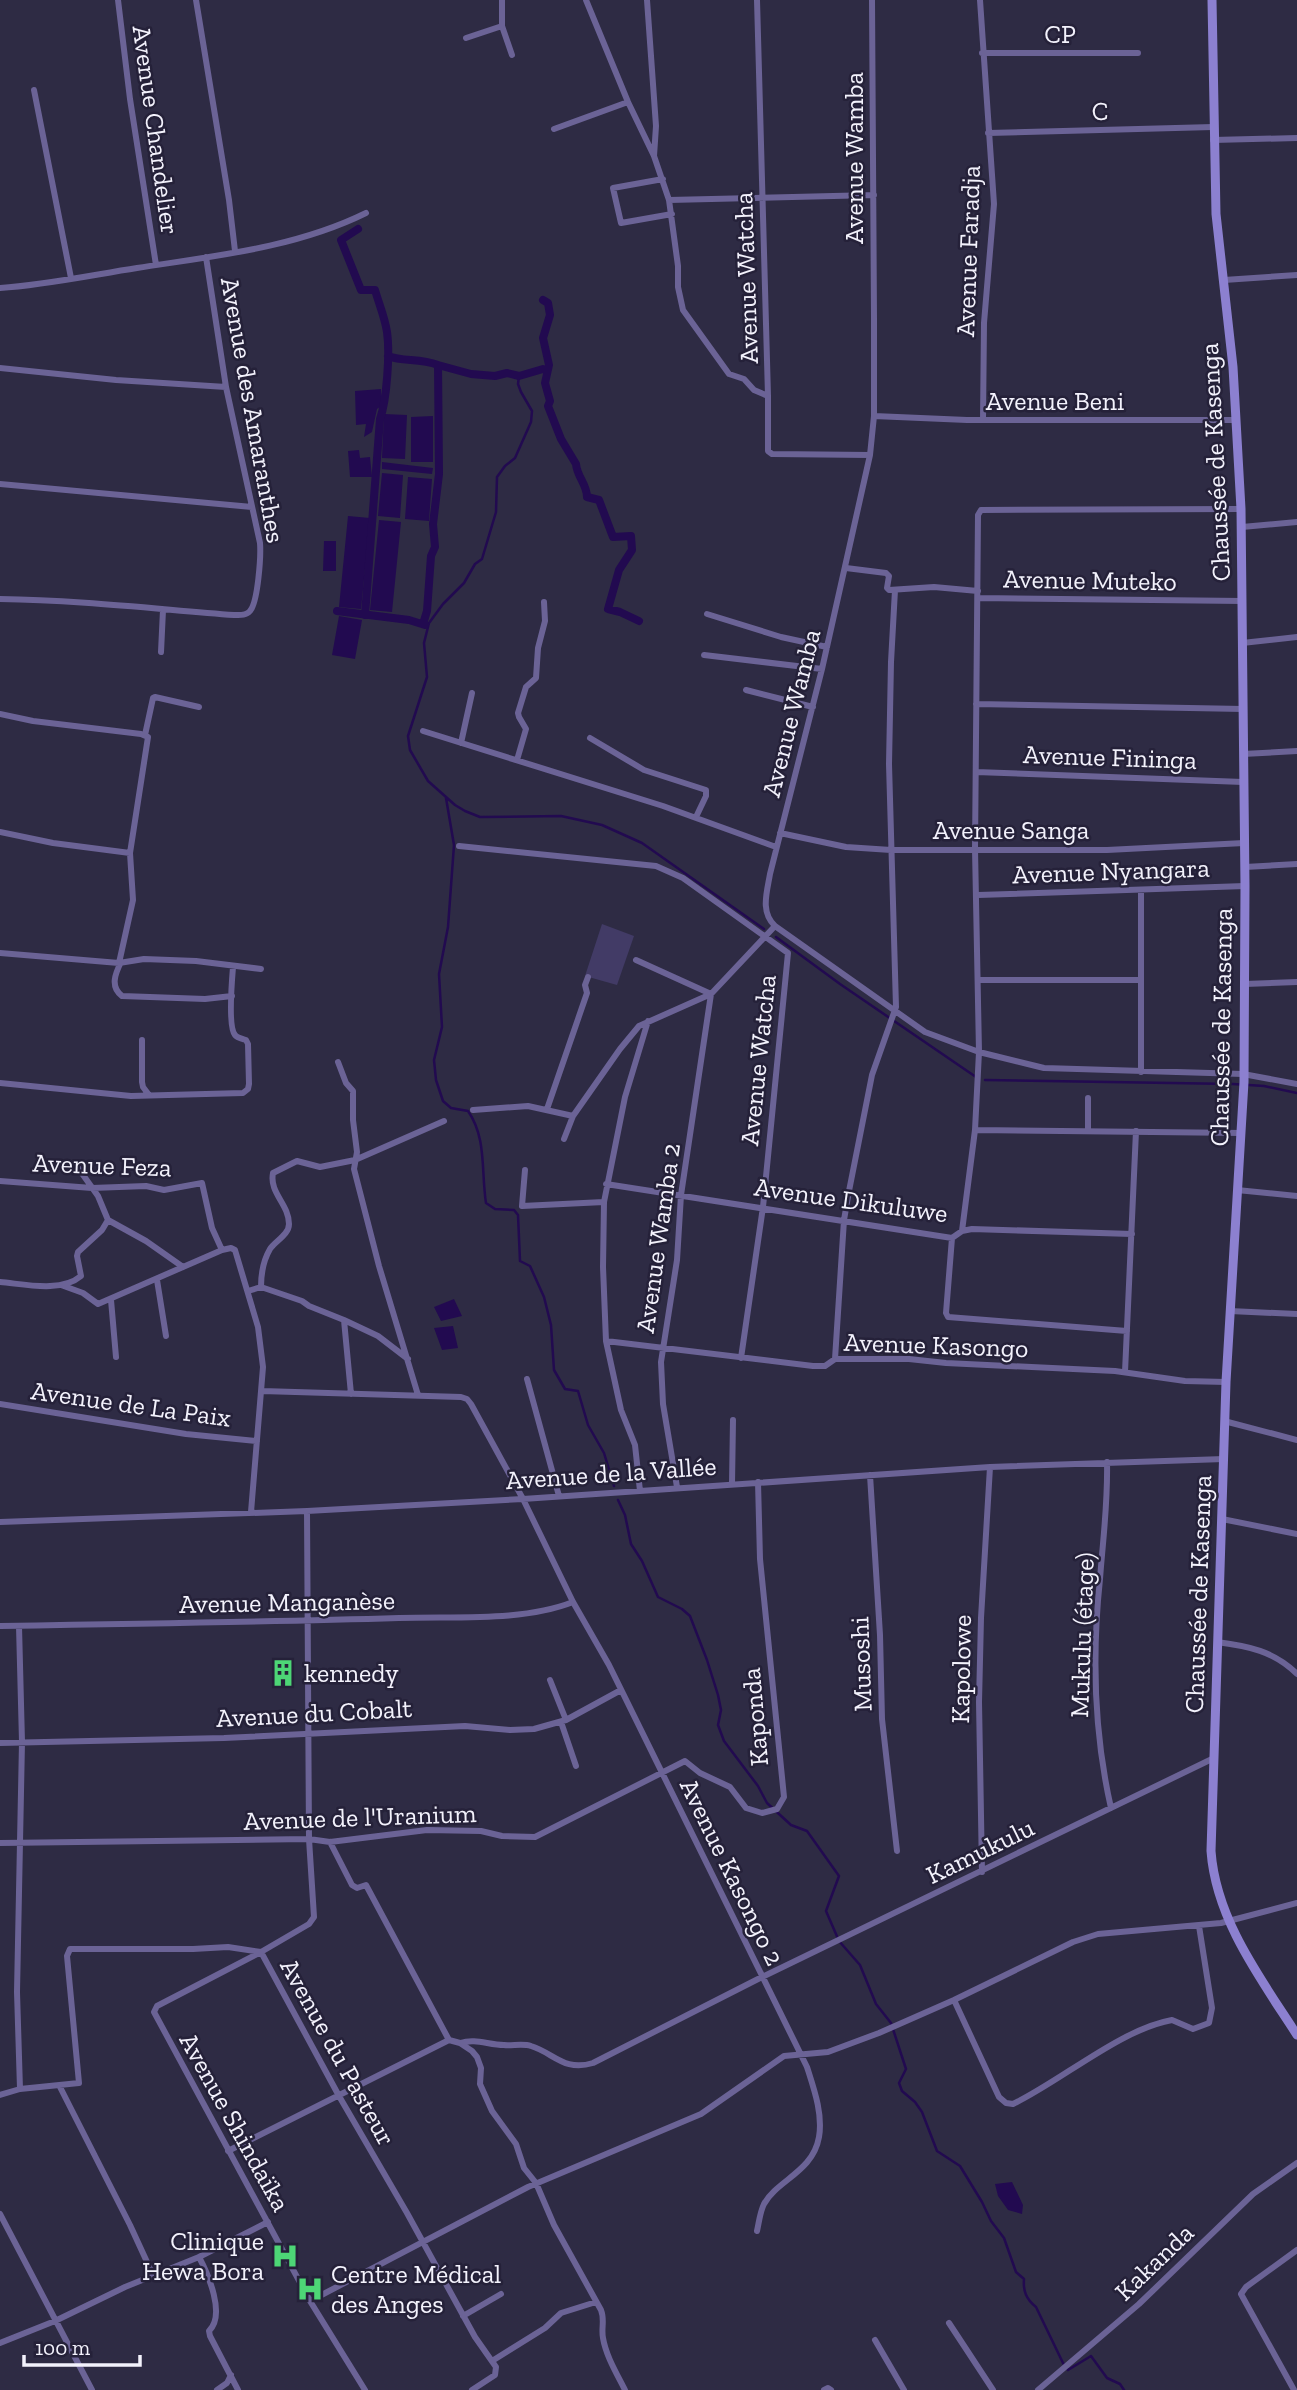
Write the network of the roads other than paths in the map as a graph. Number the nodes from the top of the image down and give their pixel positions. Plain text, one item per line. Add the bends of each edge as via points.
1 (118, 0) edge
2 (196, 0) edge
3 (502, 0) edge
4 (586, 0) edge
5 (647, 0) edge
6 (757, 0) edge
7 (872, 0) edge
8 (980, 0) edge
9 (1212, 0) edge
10 (502, 26) junction
11 (466, 38) dead end
12 (982, 53) junction
13 (1138, 53) dead end
14 (512, 55) dead end
15 (34, 90) dead end
16 (628, 102) junction
17 (1213, 127) junction
18 (554, 129) dead end
19 (988, 133) junction
20 (1297, 138) edge
21 (1213, 140) junction
22 (654, 156) junction
23 (663, 180) junction
24 (874, 195) junction
25 (763, 197) junction
26 (669, 200) junction
27 (366, 213) dead end
28 (672, 214) junction
29 (235, 251) junction
30 (206, 257) junction
31 (156, 265) junction
32 (1297, 275) edge
33 (71, 278) junction
34 (1224, 280) junction
35 (0, 288) edge
36 (0, 368) edge
37 (226, 387) junction
38 (768, 396) junction
39 (874, 416) junction
40 (983, 420) junction
41 (1236, 420) junction
42 (870, 455) junction
43 (0, 484) edge
44 (252, 507) junction
45 (1241, 509) junction
46 (1297, 522) edge
47 (1242, 527) junction
48 (846, 568) junction
49 (895, 590) junction
50 (978, 595) junction
51 (0, 599) edge
52 (1243, 601) junction
53 (544, 602) dead end
54 (163, 610) junction
55 (707, 614) dead end
56 (1297, 637) edge
57 (1242, 643) junction
58 (827, 647) junction
59 (161, 652) dead end
60 (704, 655) dead end
61 (822, 669) junction
62 (746, 690) dead end
63 (472, 693) dead end
64 (976, 704) junction
65 (199, 707) dead end
66 (813, 707) junction
67 (1243, 709) junction
68 (0, 714) edge
69 (423, 731) dead end
70 (145, 734) junction
71 (590, 738) dead end
72 (461, 743) junction
73 (1297, 751) edge
74 (1243, 754) junction
75 (517, 760) junction
76 (976, 772) junction
77 (1243, 782) junction
78 (696, 817) junction
79 (0, 832) edge
80 (780, 833) junction
81 (1244, 843) junction
82 (459, 846) dead end
83 (776, 847) junction
84 (975, 849) junction
85 (891, 850) junction
86 (130, 853) junction
87 (1297, 864) edge
88 (1245, 867) junction
89 (1245, 886) junction
90 (1141, 891) junction
91 (978, 895) junction
92 (775, 926) junction
93 (763, 937) junction
94 (0, 953) edge
95 (636, 960) dead end
96 (120, 962) junction
97 (233, 967) junction
98 (261, 969) dead end
99 (588, 977) dead end
100 (979, 979) junction
101 (1141, 980) junction
102 (1297, 982) edge
103 (1245, 984) junction
104 (711, 994) junction
105 (232, 996) junction
106 (893, 1018) junction
107 (649, 1021) junction
108 (142, 1040) dead end
109 (979, 1052) junction
110 (338, 1062) dead end
111 (1141, 1072) junction
112 (1243, 1082) junction
113 (0, 1083) edge
114 (1297, 1084) edge
115 (149, 1096) junction
116 (1088, 1098) dead end
117 (547, 1109) junction
118 (473, 1111) dead end
119 (573, 1116) junction
120 (444, 1121) dead end
121 (975, 1130) junction
122 (1088, 1131) junction
123 (1136, 1131) junction
124 (1242, 1133) junction
125 (564, 1139) dead end
126 (355, 1160) junction
127 (76, 1165) dead end
128 (525, 1170) dead end
129 (0, 1181) edge
130 (606, 1184) junction
131 (92, 1188) junction
132 (1237, 1190) junction
133 (681, 1195) junction
134 (1297, 1196) edge
135 (604, 1202) junction
136 (763, 1208) junction
137 (108, 1220) junction
138 (844, 1220) junction
139 (962, 1231) junction
140 (1132, 1234) junction
141 (952, 1238) junction
142 (222, 1250) junction
143 (183, 1267) junction
144 (156, 1280) junction
145 (0, 1282) edge
146 (61, 1285) junction
147 (261, 1287) junction
148 (248, 1291) junction
149 (111, 1300) junction
150 (1230, 1311) junction
151 (1297, 1314) edge
152 (344, 1320) junction
153 (1126, 1331) junction
154 (166, 1336) dead end
155 (606, 1341) junction
156 (663, 1348) junction
157 (116, 1357) dead end
158 (741, 1357) junction
159 (408, 1359) junction
160 (835, 1359) junction
161 (1125, 1372) junction
162 (527, 1379) dead end
163 (1226, 1382) junction
164 (262, 1391) junction
165 (351, 1394) junction
166 (418, 1395) junction
167 (0, 1404) edge
168 (733, 1420) dead end
169 (1224, 1421) junction
170 (1297, 1440) edge
171 (257, 1441) junction
172 (1224, 1459) junction
173 (1107, 1462) junction
174 (990, 1467) junction
175 (870, 1475) junction
176 (758, 1482) junction
177 (732, 1484) junction
178 (677, 1487) junction
179 (640, 1491) junction
180 (559, 1496) junction
181 (523, 1499) junction
182 (307, 1511) junction
183 (251, 1512) junction
184 (1222, 1519) junction
185 (0, 1522) edge
186 (1297, 1534) edge
187 (573, 1602) junction
188 (308, 1621) junction
189 (0, 1626) edge
190 (19, 1626) junction
191 (1217, 1642) junction
192 (1297, 1674) edge
193 (550, 1680) dead end
194 (621, 1690) junction
195 (563, 1721) junction
196 (309, 1732) junction
197 (22, 1742) junction
198 (0, 1743) edge
199 (1214, 1758) junction
200 (576, 1766) dead end
201 (663, 1772) junction
202 (1111, 1808) junction
203 (309, 1839) junction
204 (20, 1842) junction
205 (330, 1842) junction
206 (0, 1843) edge
207 (897, 1851) dead end
208 (982, 1872) junction
209 (1297, 1903) edge
210 (1228, 1921) junction
211 (1199, 1926) junction
212 (261, 1952) junction
213 (762, 1977) junction
214 (954, 2000) junction
215 (1295, 2028) edge
216 (449, 2040) junction
217 (460, 2043) junction
218 (801, 2054) junction
219 (60, 2087) junction
220 (20, 2089) junction
221 (0, 2095) edge
222 (339, 2096) junction
223 (228, 2151) junction
224 (1297, 2163) edge
225 (536, 2183) junction
226 (0, 2214) edge
227 (268, 2222) junction
228 (757, 2231) dead end
229 (423, 2242) junction
230 (1297, 2250) edge
231 (199, 2257) junction
232 (153, 2276) junction
233 (500, 2294) dead end
234 (310, 2301) junction
235 (596, 2302) junction
236 (463, 2316) junction
237 (55, 2321) junction
238 (949, 2323) dead end
239 (875, 2340) dead end
240 (0, 2343) edge
241 (492, 2361) junction
242 (231, 2375) junction
243 (476, 2389) edge
244 (92, 2390) edge
245 (217, 2390) edge
246 (238, 2390) edge
247 (365, 2390) edge
248 (625, 2390) edge
249 (824, 2390) edge
250 (831, 2390) edge
251 (904, 2390) edge
252 (993, 2390) edge
253 (1038, 2390) edge
254 (1294, 2390) edge

1 - 31 street, Avenue Chandelier
2 - 29 street
3 - 10 street
4 - 16 street
5 - 22 street
6 - 25 street, Avenue Watcha
7 - 24 street, Avenue Wamba
8 - 12 street, Avenue Faradja
9 - 17 main road, Chaussée de Kasenga
10 - 11 street
10 - 14 street
12 - 13 street, CP
12 - 19 street, Avenue Faradja
15 - 33 street
16 - 18 street
16 - 22 street
17 - 19 street, C
17 - 21 main road, Chaussée de Kasenga
19 - 40 street, Avenue Faradja via 994,204
20 - 21 street
21 - 34 main road, Chaussée de Kasenga
22 - 23 street
23 - 26 street
23 - 28 street via 613,188 621,223
24 - 25 street
24 - 39 street, Avenue Wamba
25 - 26 street
25 - 38 street, Avenue Watcha
26 - 28 street
27 - 29 street via 290,242
28 - 38 street via 683,310 729,374
29 - 30 street
30 - 31 street
30 - 37 street, Avenue des Amaranthes
31 - 33 street
32 - 34 street
33 - 35 street
34 - 41 main road, Chaussée de Kasenga
36 - 37 street
37 - 44 street, Avenue des Amaranthes
38 - 42 street, Avenue Watcha via 769,453
39 - 40 street, Avenue Beni
39 - 42 street, Avenue Wamba
40 - 41 street, Avenue Beni
41 - 45 main road, Chaussée de Kasenga
42 - 48 street, Avenue Wamba
43 - 44 street
44 - 54 street, Avenue des Amaranthes via 261,548 249,612
45 - 47 main road, Chaussée de Kasenga
45 - 50 street via 981,510
46 - 47 street
47 - 52 main road, Chaussée de Kasenga
48 - 49 street via 886,573 888,590
48 - 58 street, Avenue Wamba
49 - 50 street, Avenue Muteko via 934,587
49 - 85 street
50 - 52 street, Avenue Muteko
50 - 64 street
51 - 54 street, Avenue des Amaranthes
52 - 57 main road, Chaussée de Kasenga
53 - 75 street via 536,678 526,687 519,713 526,729
54 - 59 street
55 - 58 street
56 - 57 street
57 - 67 main road, Chaussée de Kasenga
58 - 61 street, Avenue Wamba
60 - 61 street
61 - 66 street, Avenue Wamba
62 - 66 street
63 - 72 street
64 - 67 street
64 - 76 street
65 - 70 street via 155,697
66 - 80 street, Avenue Wamba
67 - 74 main road, Chaussée de Kasenga
68 - 70 street
69 - 72 street
70 - 86 street via 148,741
71 - 78 street via 644,769 706,790
72 - 75 street
73 - 74 street
74 - 77 main road, Chaussée de Kasenga
75 - 78 street
76 - 77 street, Avenue Fininga
76 - 84 street
77 - 81 main road, Chaussée de Kasenga
78 - 83 street
79 - 86 street
80 - 83 street, Avenue Wamba
80 - 85 street, Avenue Sanga via 846,847
81 - 84 street, Avenue Sanga via 1107,850
81 - 88 main road, Chaussée de Kasenga
82 - 93 street, Avenue Watcha via 667,869
83 - 92 street, Avenue Wamba via 765,903 767,918
84 - 85 street, Avenue Sanga
84 - 91 street
85 - 106 street
86 - 96 street via 133,900
87 - 88 street
88 - 89 main road, Chaussée de Kasenga
89 - 90 street, Avenue Nyangara
89 - 103 main road, Chaussée de Kasenga
90 - 91 street, Avenue Nyangara
90 - 101 street
91 - 100 street
92 - 93 street
92 - 106 street
93 - 104 street
93 - 136 street, Avenue Watcha via 788,955
94 - 96 street
95 - 104 street
96 - 97 street via 196,961
96 - 105 street via 114,981 122,996
97 - 98 street
97 - 105 street
99 - 117 street via 587,993
100 - 101 street
100 - 109 street
101 - 111 street
102 - 103 street
103 - 112 main road, Chaussée de Kasenga
104 - 107 street
104 - 133 street, Avenue Wamba 2
105 - 115 street via 234,1032 247,1041 248,1089 243,1093
106 - 109 street
106 - 138 street via 872,1075
107 - 119 street via 628,1038
107 - 130 street via 625,1097
108 - 115 street via 142,1082
109 - 111 street via 1044,1068
109 - 121 street
110 - 126 street via 353,1091
111 - 112 street
112 - 114 street
112 - 124 main road, Chaussée de Kasenga
113 - 115 street
116 - 122 street
117 - 118 street via 517,1105
117 - 119 street
119 - 125 street
120 - 126 street
121 - 122 street
121 - 139 street
122 - 123 street
123 - 124 street
123 - 140 street
124 - 132 main road, Chaussée de Kasenga
126 - 147 street via 320,1167 297,1161 273,1172 274,1191 285,1207 289,1226 268,1252
126 - 159 street via 356,1180
127 - 131 street
128 - 135 street via 522,1206
129 - 131 street, Avenue Feza
130 - 133 street, Avenue Dikuluwe
130 - 135 street
131 - 137 street
131 - 142 street, Avenue Feza via 164,1190 202,1183
132 - 134 street
132 - 150 main road, Chaussée de Kasenga
133 - 136 street, Avenue Dikuluwe
133 - 156 street, Avenue Wamba 2 via 677,1260
135 - 155 street
136 - 138 street, Avenue Dikuluwe
136 - 158 street, Avenue Watcha
137 - 143 street
137 - 146 street via 78,1252 81,1276
138 - 141 street, Avenue Dikuluwe
138 - 160 street
139 - 140 street, Avenue Dikuluwe
139 - 141 street, Avenue Dikuluwe
140 - 153 street
141 - 153 street via 947,1316
142 - 143 street
142 - 148 street via 235,1250
143 - 144 street
144 - 149 street
144 - 154 street
145 - 146 street
146 - 149 street via 83,1293 94,1303
147 - 148 street
147 - 152 street
148 - 164 street via 258,1327
149 - 157 street
150 - 151 street
150 - 163 main road, Chaussée de Kasenga
152 - 159 street via 378,1336
152 - 165 street
153 - 161 street
155 - 156 street, Avenue Kasongo
155 - 179 street via 621,1410 635,1445
156 - 158 street, Avenue Kasongo
156 - 178 street, Avenue Wamba 2 via 661,1387
158 - 160 street, Avenue Kasongo via 813,1366 825,1366
159 - 166 street
160 - 161 street, Avenue Kasongo
161 - 163 street, Avenue Kasongo
162 - 180 street
163 - 169 main road, Chaussée de Kasenga
164 - 165 street, Avenue Kasongo 2
164 - 171 street
165 - 166 street, Avenue Kasongo 2
166 - 181 street, Avenue Kasongo 2 via 467,1399
167 - 171 street, Avenue de La Paix
168 - 177 street
169 - 170 street
169 - 172 main road, Chaussée de Kasenga
171 - 183 street
172 - 173 street, Avenue de la Vallée
172 - 184 main road, Chaussée de Kasenga
173 - 174 street, Avenue de la Vallée
173 - 202 street, Mukulu (étage) via 1096,1699
174 - 175 street, Avenue de la Vallée
174 - 208 street, Kapolowe via 979,1702
175 - 176 street, Avenue de la Vallée
175 - 207 street, Musoshi via 882,1719
176 - 177 street, Avenue de la Vallée
176 - 201 street, Kaponda via 760,1559 784,1797 777,1809 762,1813 746,1808 730,1787 685,1761
177 - 178 street, Avenue de la Vallée
178 - 179 street, Avenue de la Vallée
179 - 180 street, Avenue de la Vallée
180 - 181 street, Avenue de la Vallée
181 - 182 street, Avenue de la Vallée
181 - 187 street, Avenue Kasongo 2
182 - 183 street, Avenue de la Vallée
182 - 188 street
183 - 185 street, Avenue de la Vallée
184 - 186 street
184 - 191 main road, Chaussée de Kasenga
187 - 188 street, Avenue Manganèse via 536,1612 496,1615
187 - 194 street, Avenue Kasongo 2
188 - 190 street, Avenue Manganèse
188 - 196 street
189 - 190 street, Avenue Manganèse
190 - 197 street
191 - 192 street via 1253,1647
191 - 199 main road, Chaussée de Kasenga
193 - 195 street
194 - 195 street, Avenue du Cobalt
194 - 201 street, Avenue Kasongo 2
195 - 196 street, Avenue du Cobalt via 522,1730 465,1726
195 - 200 street
196 - 197 street, Avenue du Cobalt
196 - 203 street
197 - 198 street, Avenue du Cobalt
197 - 204 street
199 - 202 street, Kamukulu
199 - 210 main road, Chaussée de Kasenga via 1212,1863
201 - 205 street, Avenue de l'Uranium via 539,1836 420,1830
201 - 213 street, Avenue Kasongo 2
202 - 208 street, Kamukulu
203 - 204 street, Avenue de l'Uranium
203 - 205 street, Avenue de l'Uranium
203 - 212 street via 313,1919
204 - 206 street, Avenue de l'Uranium
204 - 220 street
205 - 216 street via 352,1885 366,1885
208 - 213 street, Kamukulu
209 - 210 street
210 - 211 street
210 - 215 main road, Chaussée de Kasenga
211 - 214 street via 1098,1934
211 - 214 street via 1212,2008 1209,2023 1193,2029 1172,2021 1141,2032 1013,2104 999,2097
212 - 219 street, Avenue du Pasteur via 228,1947 69,1950 80,2081
212 - 222 street, Avenue du Pasteur
212 - 223 street, Avenue Shindaïka via 157,2006 154,2012
213 - 217 street, Kamukulu via 585,2066 558,2061 530,2045
213 - 218 street, Avenue Kasongo 2
214 - 218 street via 828,2052
216 - 217 street, Kamukulu
216 - 222 street
217 - 225 street via 477,2057 480,2084 492,2111
218 - 225 street via 780,2058 701,2113
218 - 228 street, Avenue Kasongo 2 via 817,2104 820,2134 802,2168 763,2205
219 - 220 street
219 - 232 street
220 - 221 street
222 - 223 street
222 - 229 street, Avenue du Pasteur
223 - 227 street, Avenue Shindaïka
224 - 253 street, Kakanda via 1253,2194 1139,2304
225 - 229 street
225 - 235 street
226 - 237 street
227 - 231 street
227 - 234 street, Avenue Shindaïka
229 - 234 street
229 - 236 street, Avenue du Pasteur
230 - 254 street via 1241,2294
231 - 232 street
231 - 242 street via 215,2301 210,2336
232 - 237 street
233 - 236 street
234 - 247 street, Avenue Shindaïka
235 - 241 street via 561,2313
235 - 248 street via 603,2315 607,2352
236 - 241 street, Avenue du Pasteur
237 - 240 street
237 - 244 street
238 - 252 street
239 - 251 street
241 - 243 street via 496,2374
242 - 245 street
242 - 246 street
249 - 250 street

